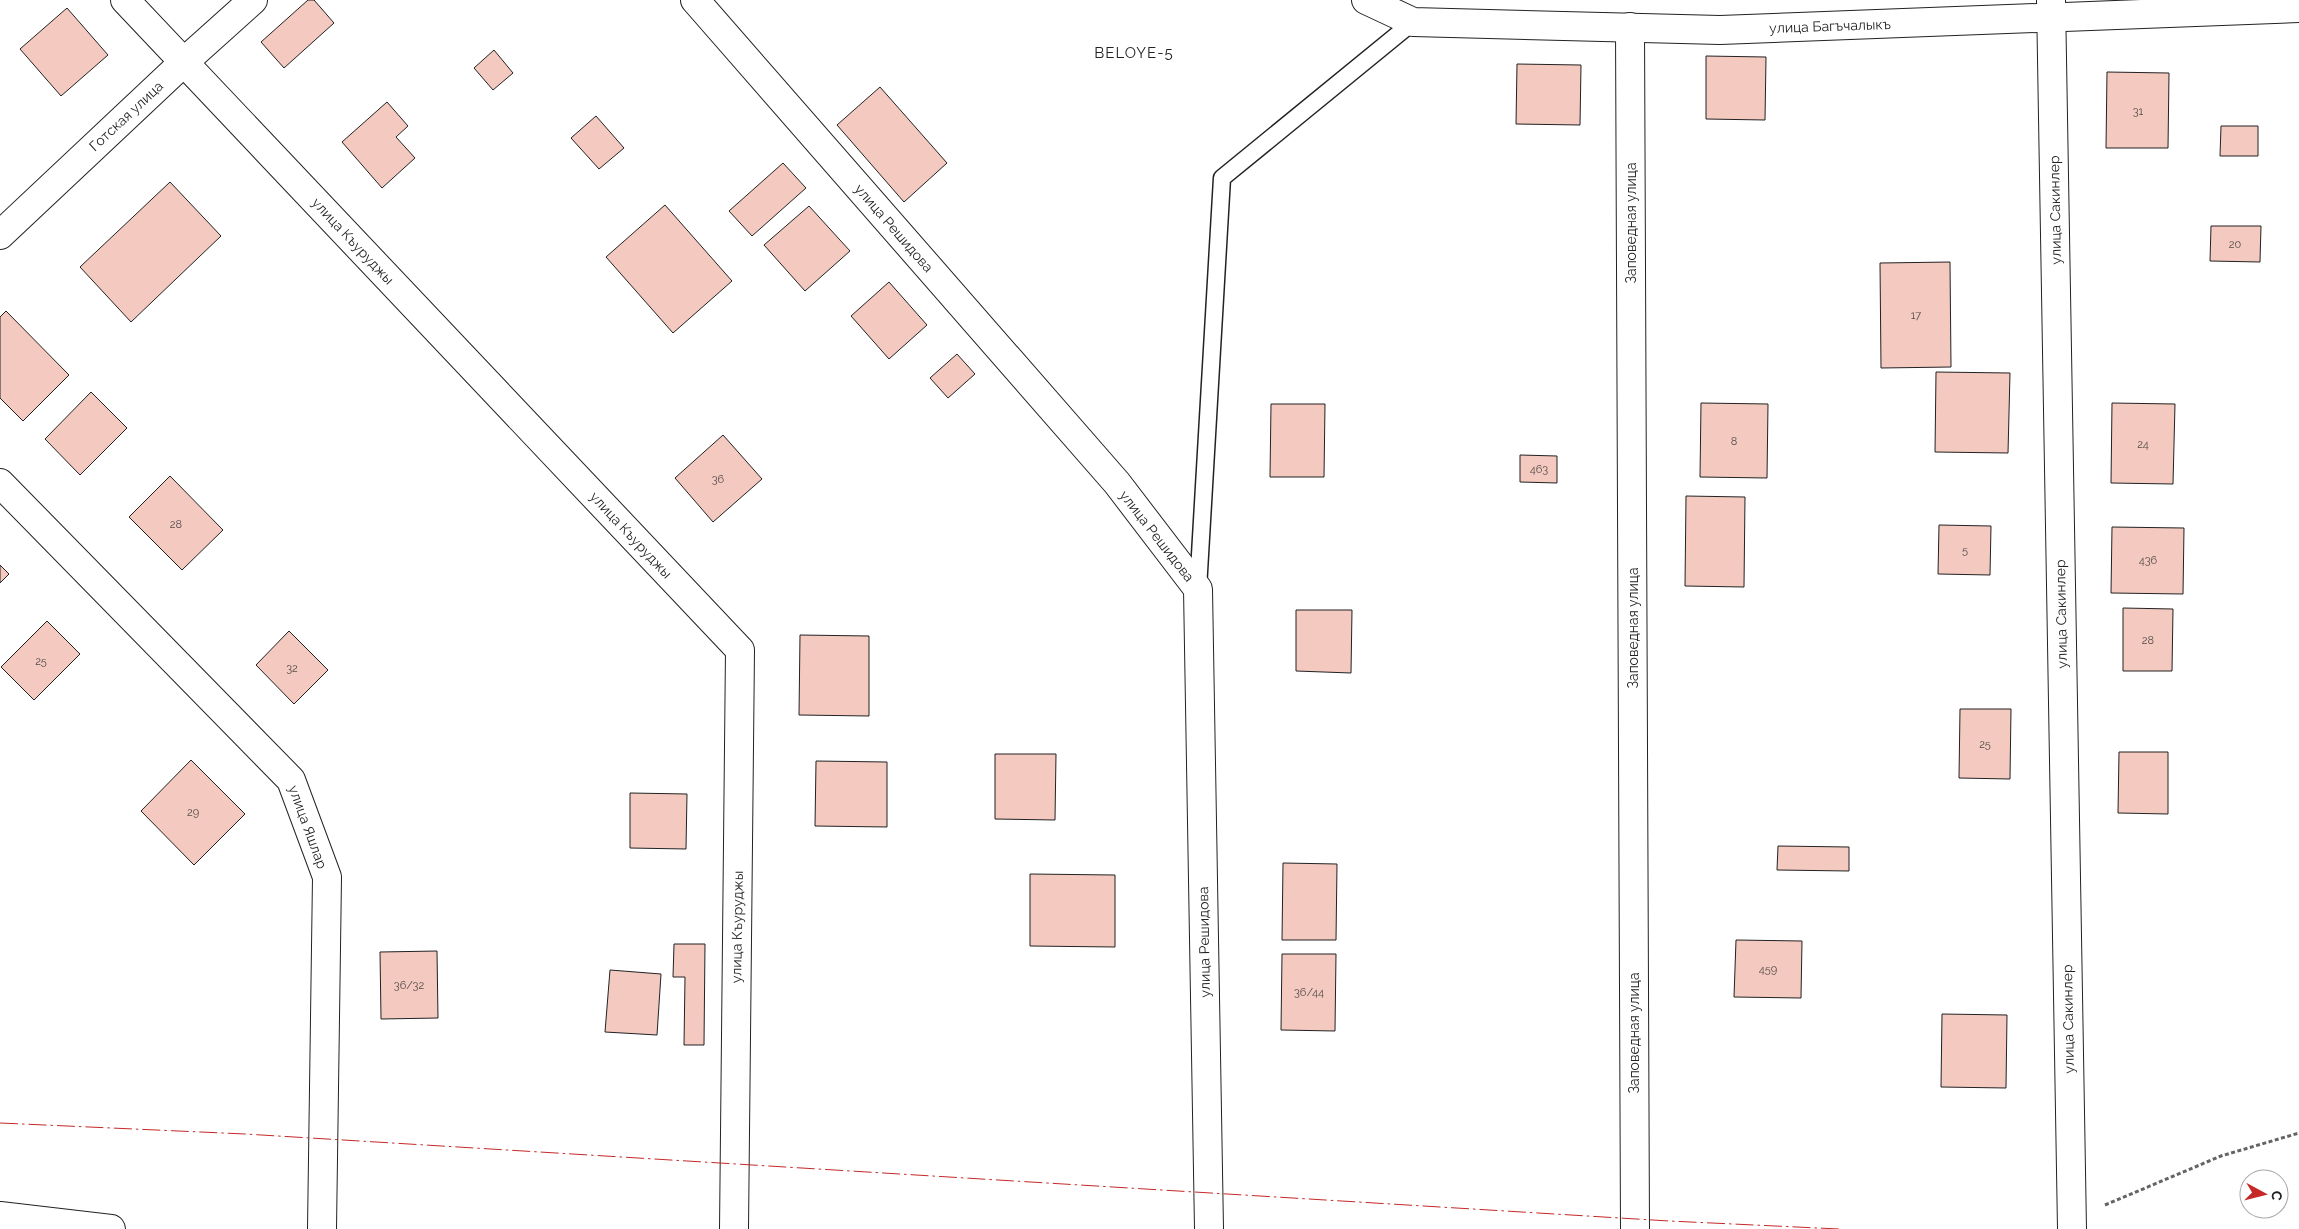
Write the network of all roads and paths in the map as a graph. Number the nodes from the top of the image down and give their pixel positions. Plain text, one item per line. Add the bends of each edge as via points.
1 (125, 0) edge
2 (253, 0) edge
3 (695, 0) edge
4 (1366, 0) edge
5 (2299, 8) edge
6 (2051, 9) edge
7 (1412, 22) junction
8 (1630, 27) junction
9 (184, 62) junction
10 (0, 235) edge
11 (0, 483) edge
12 (1198, 589) junction
13 (2299, 1134) edge
14 (0, 1216) edge
15 (2072, 1224) edge
16 (111, 1229) edge
17 (322, 1229) edge
18 (734, 1229) edge
19 (1209, 1229) edge
20 (1635, 1229) edge

1 - 9 street, улица Къуруджы
2 - 9 street, Готская улица
3 - 12 street, улица Решидова via 1117,483
4 - 7 street, улица Багъчалыкъ
5 - 6 street, улица Багъчалыкъ
6 - 8 street, улица Багъчалыкъ via 1720,30
6 - 15 street, улица Сакинлер
7 - 8 street, улица Багъчалыкъ
7 - 12 lane via 1222,178
8 - 20 street, Заповедная улица
9 - 10 street, Готская улица
9 - 18 street, улица Къуруджы via 740,650
11 - 17 street, улица Яшлар via 291,780 327,877
12 - 19 street, улица Решидова
13 - 15 path via 2221,1156
14 - 16 street

